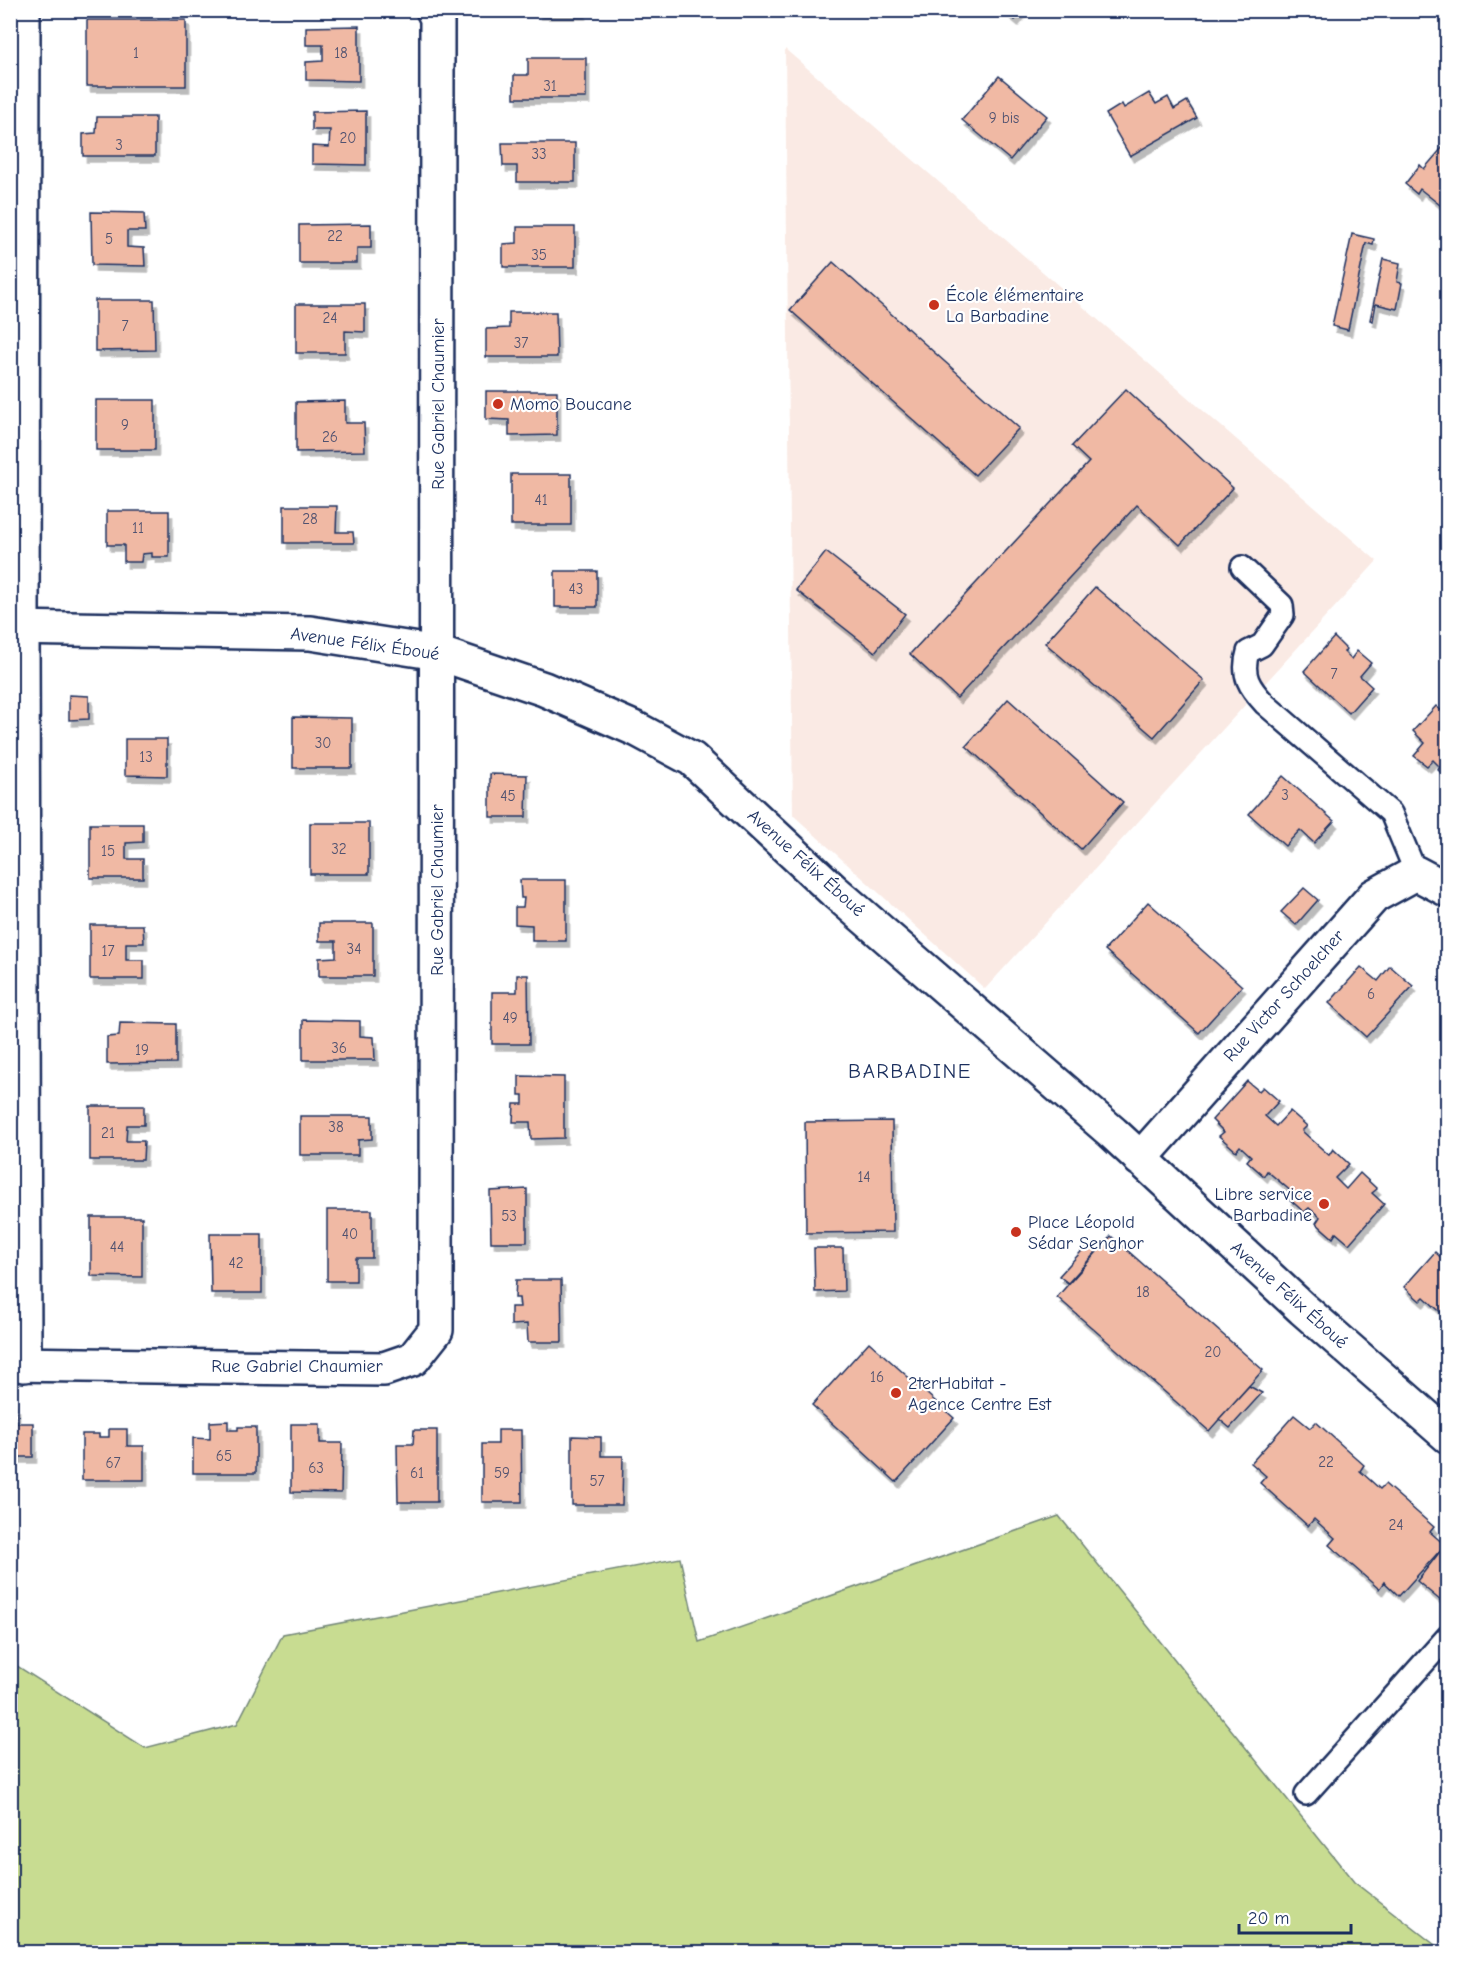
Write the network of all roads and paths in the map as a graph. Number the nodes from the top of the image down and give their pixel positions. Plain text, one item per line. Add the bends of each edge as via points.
1 (23, 10) edge
2 (433, 10) edge
3 (1242, 567) dead end
4 (16, 628) edge
5 (438, 653) junction
6 (1416, 873) junction
7 (1448, 890) edge
8 (1140, 1159) junction
9 (17, 1365) edge
10 (1448, 1436) edge
11 (1448, 1636) edge
12 (1306, 1794) dead end

1 - 4 street
2 - 5 street, Rue Gabriel Chaumier via 437,18
3 - 6 lane via 1284,610 1262,645 1248,652 1245,675 1265,704 1391,813
4 - 5 street, Avenue Félix Éboué via 310,633
4 - 9 street
5 - 8 street, Avenue Félix Éboué via 543,689 638,730 692,759 834,891
5 - 9 street, Rue Gabriel Chaumier via 436,1330 413,1359 384,1369
6 - 7 street
6 - 8 street, Rue Victor Schoelcher via 1374,896
8 - 10 street, Avenue Félix Éboué
11 - 12 lane

